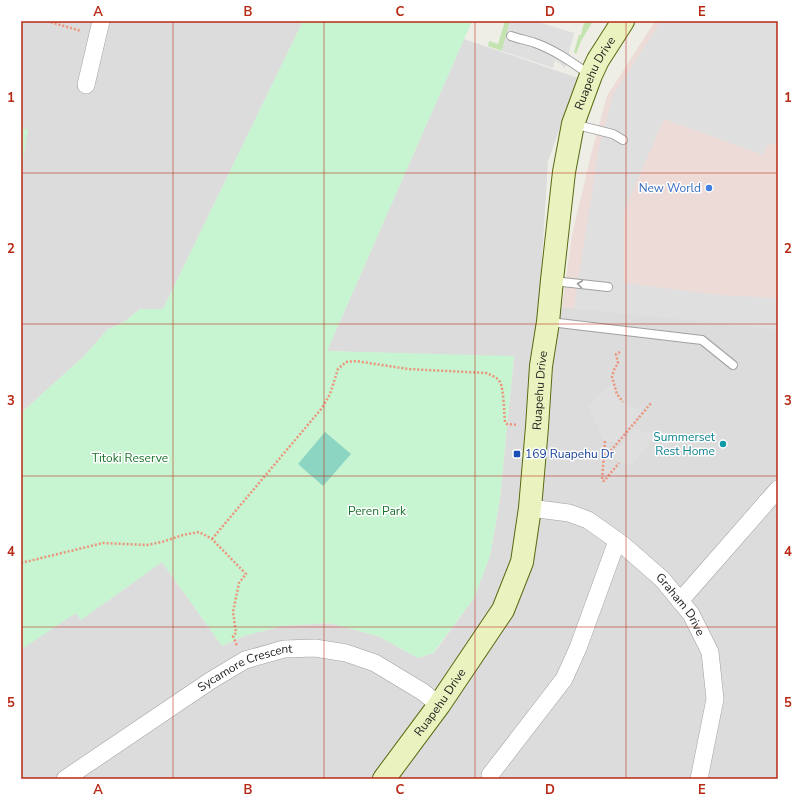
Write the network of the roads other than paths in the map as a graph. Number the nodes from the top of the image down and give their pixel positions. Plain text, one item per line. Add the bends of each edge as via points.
1 (623, 21) edge
2 (99, 28) edge
3 (511, 36) dead end
4 (591, 75) junction
5 (86, 85) dead end
6 (573, 124) junction
7 (623, 140) dead end
8 (552, 280) junction
9 (608, 288) dead end
10 (548, 322) junction
11 (733, 366) dead end
12 (778, 489) edge
13 (530, 508) junction
14 (617, 541) junction
15 (680, 601) junction
16 (439, 705) junction
17 (490, 776) dead end
18 (65, 779) edge
19 (384, 779) edge
20 (699, 779) edge

1 - 4 street, Ruapehu Drive
2 - 5 street
3 - 4 lane via 535,43
4 - 6 street, Ruapehu Drive
6 - 7 lane via 613,134
6 - 8 street, Ruapehu Drive via 564,172
9 -> 8 lane
8 - 10 street, Ruapehu Drive
10 - 11 lane via 702,340
10 - 13 street, Ruapehu Drive via 541,366
12 - 15 street
13 - 14 street, Graham Drive via 569,513 588,520
13 - 16 street, Ruapehu Drive via 522,562 503,610
14 - 15 street, Graham Drive via 662,579
14 - 17 street via 578,648 564,678
15 - 20 street, Graham Drive via 691,614 710,652 715,699
16 - 18 street, Sycamore Crescent via 423,692 375,663 346,653 315,648 284,649 245,660
16 - 19 street, Ruapehu Drive

